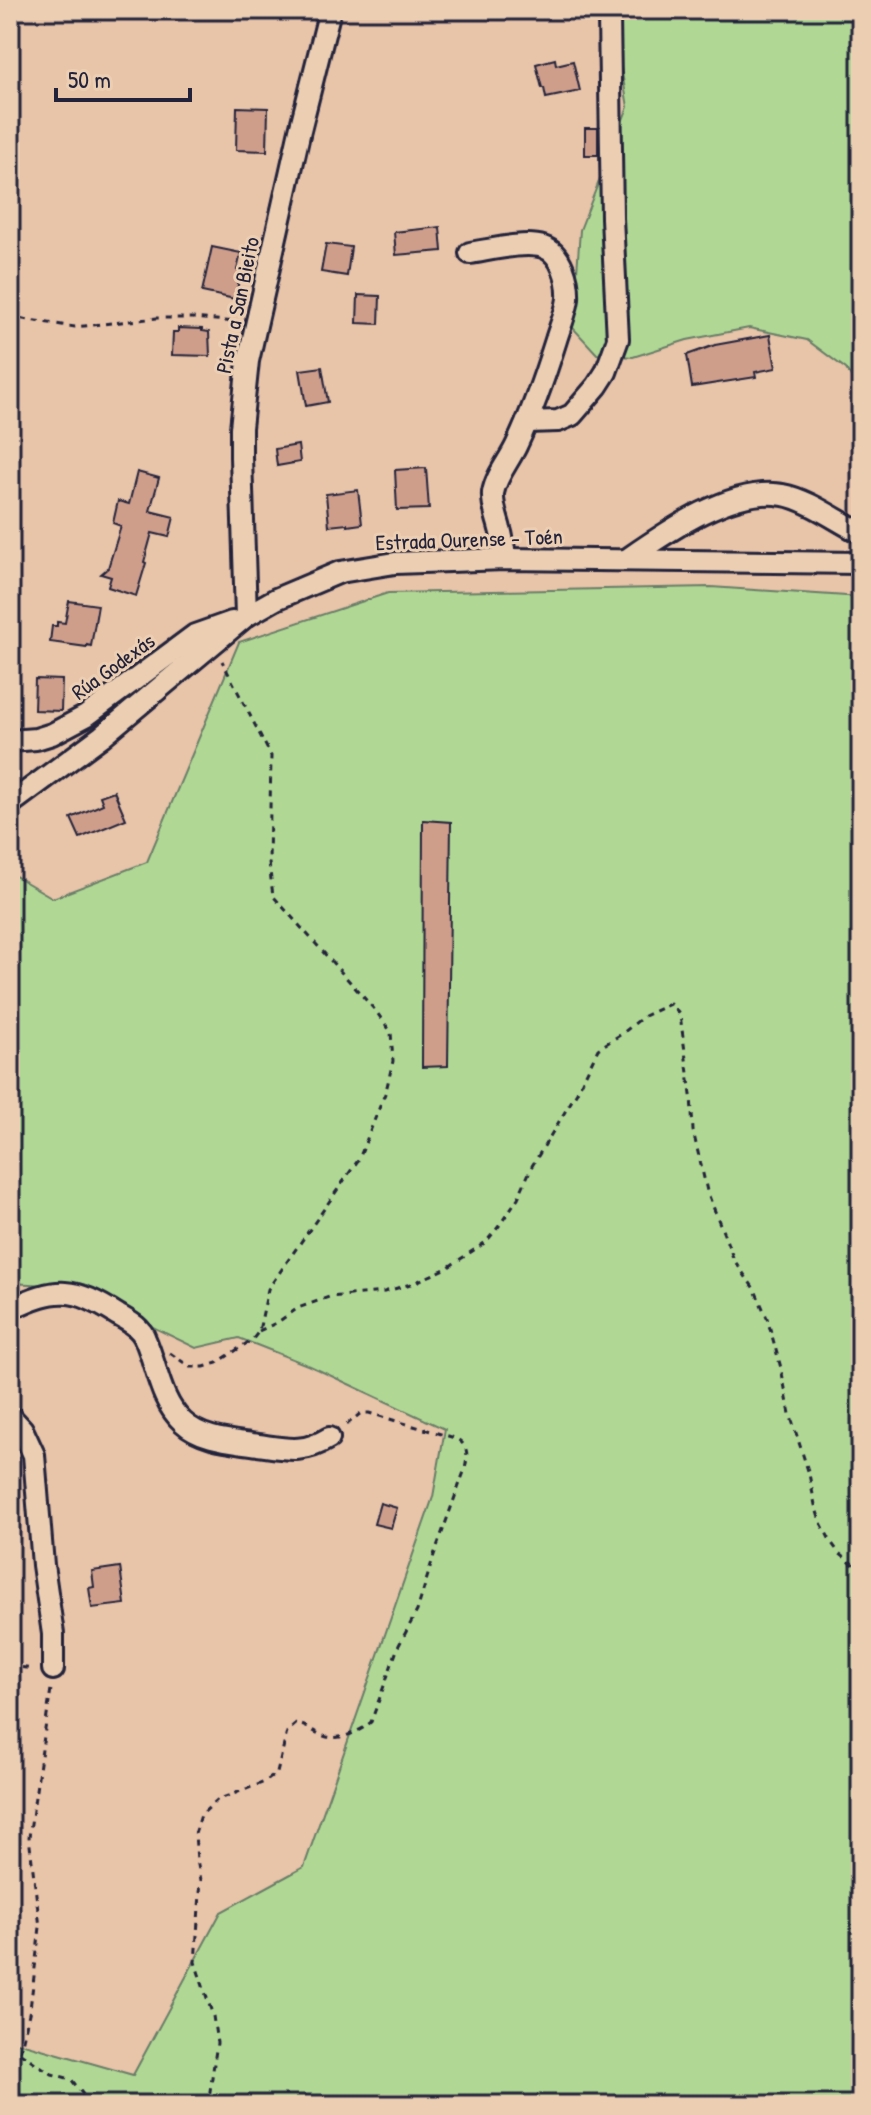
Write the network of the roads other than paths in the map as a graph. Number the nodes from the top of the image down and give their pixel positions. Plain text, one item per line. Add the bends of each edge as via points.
1 (330, 10) edge
2 (609, 16) dead end
3 (470, 253) dead end
4 (527, 422) junction
5 (861, 533) edge
6 (505, 559) junction
7 (626, 560) junction
8 (861, 563) edge
9 (243, 618) junction
10 (10, 741) edge
11 (10, 804) edge
12 (10, 1309) edge
13 (10, 1416) edge
14 (329, 1438) road end
15 (53, 1669) road end

1 - 9 street, Pista a San Bieito via 248,361 241,428
2 - 4 street via 618,339 606,372 572,415
3 - 4 street via 536,246 552,251 562,266 566,308
4 - 6 street via 493,493
5 - 7 street via 797,499 766,493 698,516
6 - 7 street, Estrada Ourense - Toén
6 - 9 street, Estrada Ourense - Toén via 366,566 276,599
7 - 8 street, Estrada Ourense - Toén
9 - 10 street, Rúa Godexás via 195,635 86,716 52,734
9 - 11 street, Estrada Ourense - Toén via 102,736
12 - 14 street via 46,1294 69,1292 136,1327 170,1405 181,1421 199,1432 294,1450
13 - 15 street via 34,1455

